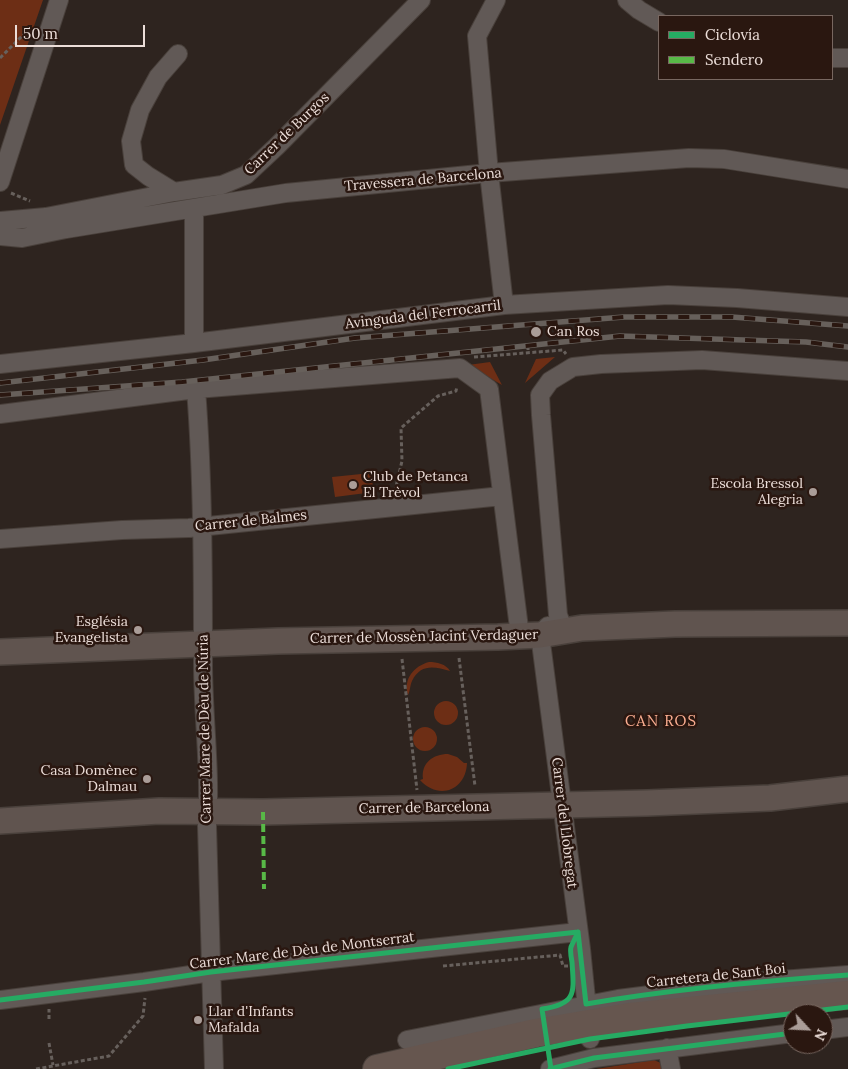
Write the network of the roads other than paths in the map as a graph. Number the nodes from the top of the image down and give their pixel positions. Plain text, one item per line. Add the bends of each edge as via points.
1 (421, 0) edge
2 (496, 0) edge
3 (627, 0) edge
4 (58, 4) edge
5 (658, 21) edge
6 (178, 54) dead end
7 (833, 58) edge
8 (848, 58) edge
9 (3, 165) edge
10 (489, 173) junction
11 (848, 179) edge
12 (0, 182) edge
13 (174, 192) junction
14 (194, 208) junction
15 (0, 221) edge
16 (0, 236) edge
17 (504, 306) junction
18 (848, 307) edge
19 (194, 343) junction
20 (0, 364) edge
21 (848, 371) edge
22 (196, 390) junction
23 (0, 414) edge
24 (502, 496) junction
25 (202, 525) junction
26 (0, 539) edge
27 (561, 623) junction
28 (848, 623) edge
29 (530, 636) junction
30 (203, 644) junction
31 (0, 652) edge
32 (848, 789) edge
33 (562, 806) junction
34 (208, 812) junction
35 (0, 821) edge
36 (578, 932) junction
37 (211, 972) junction
38 (848, 975) edge
39 (848, 994) edge
40 (0, 1000) edge
41 (848, 1008) edge
42 (588, 1023) junction
43 (848, 1027) edge
44 (833, 1029) edge
45 (783, 1034) edge
46 (407, 1040) dead end
47 (667, 1048) junction
48 (214, 1069) edge
49 (378, 1069) edge
50 (448, 1069) edge
51 (550, 1069) edge
52 (671, 1069) edge

1 - 13 street, Carrer de Burgos via 246,175 222,185
2 - 10 street via 477,36
3 - 5 street
4 - 9 street
6 - 13 street via 158,77 140,110 131,141 134,164
7 - 8 street
9 - 12 street
10 - 11 street, Travessera de Barcelona via 689,158 724,159
10 - 14 street, Travessera de Barcelona via 286,193
10 - 17 street
13 - 15 street, Carrer de Burgos via 46,217
14 - 16 street, Travessera de Barcelona via 22,238
14 - 19 street
17 - 18 street, Avinguda del Ferrocarril via 668,294
17 - 19 street, Avinguda del Ferrocarril
19 - 20 street, Avinguda del Ferrocarril
21 - 27 street via 702,360 573,367 550,380 540,395
22 - 23 street
22 - 24 street, Carrer del Llobregat via 466,363 489,389
22 - 25 street, Carrer Mare de Dèu de Núria
24 - 25 street, Carrer de Balmes
24 - 29 street, Carrer del Llobregat
25 - 26 street, Carrer de Balmes
25 - 30 street, Carrer Mare de Dèu de Núria
27 - 28 street, Carrer de Mossèn Jacint Verdaguer via 582,628 703,623
27 - 29 street, Carrer de Mossèn Jacint Verdaguer
29 - 30 street, Carrer de Mossèn Jacint Verdaguer
29 - 33 street, Carrer del Llobregat
30 - 31 street, Carrer de Mossèn Jacint Verdaguer
30 - 34 street, Carrer Mare de Dèu de Núria
32 - 33 street, Carrer de Barcelona via 770,798
33 - 34 street, Carrer de Barcelona
33 - 36 street, Carrer del Llobregat
34 - 35 street, Carrer de Barcelona
34 - 37 street, Carrer Mare de Dèu de Núria
36 - 37 street, Carrer Mare de Dèu de Montserrat
36 - 42 street, Carrer del Llobregat
37 - 40 street, Carrer Mare de Dèu de Montserrat
37 - 48 street, Carrer Mare de Dèu de Núria
38 - 42 street, Carretera de Sant Boi via 754,982 618,999
39 - 42 main road
41 - 42 main road via 696,1025
42 - 46 street, Carretera de Sant Boi
42 - 49 main road
42 - 50 main road
43 - 44 street
45 - 47 street
47 - 51 street via 594,1058
47 - 52 street

